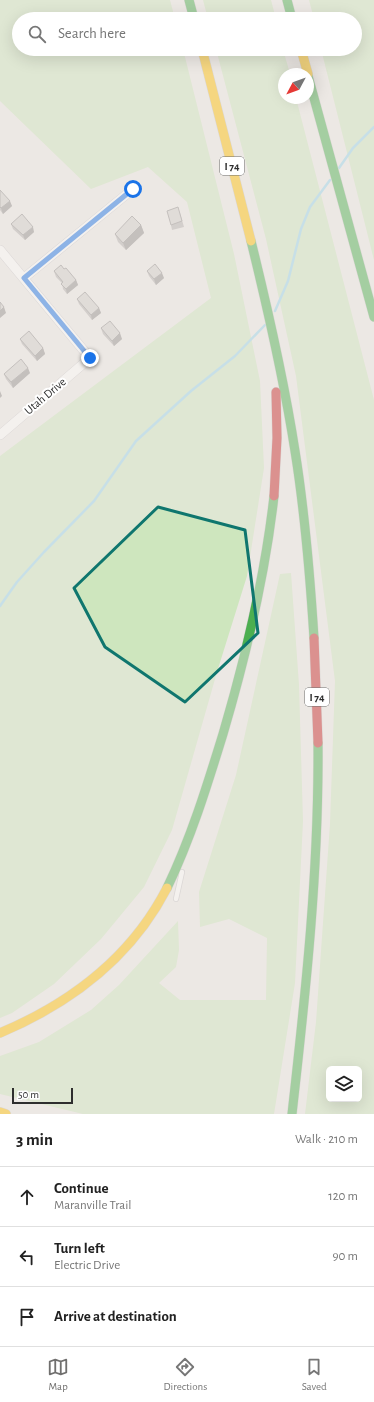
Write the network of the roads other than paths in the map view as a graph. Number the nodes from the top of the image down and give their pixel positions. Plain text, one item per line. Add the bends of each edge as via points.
1 (190, 0) edge
2 (287, 0) edge
3 (193, 12) edge
4 (290, 12) edge
5 (204, 56) edge
6 (303, 56) edge
7 (306, 68) edge
8 (314, 97) edge
9 (133, 189) dead end
10 (0, 250) edge
11 (24, 278) junction
12 (262, 283) junction
13 (370, 299) junction
14 (374, 311) edge
15 (374, 317) edge
16 (0, 435) edge
17 (190, 837) junction
18 (176, 899) dead end
19 (0, 1033) edge
20 (0, 1112) edge
21 (6, 1114) edge
22 (292, 1114) edge

1 - 3 highway
2 - 4 highway
5 - 12 highway, I 74
6 - 7 highway
8 - 13 highway
9 - 11 street
10 - 11 street
11 - 16 street, Utah Drive via 90,358
12 - 17 highway via 277,413 275,491 270,535 257,608 227,720
12 - 22 highway, I 74 via 290,421 303,507 317,682 316,860
13 - 14 highway
13 - 15 highway
17 - 18 lane
17 - 19 highway via 155,910 140,932 110,965 60,1004
20 - 21 highway

